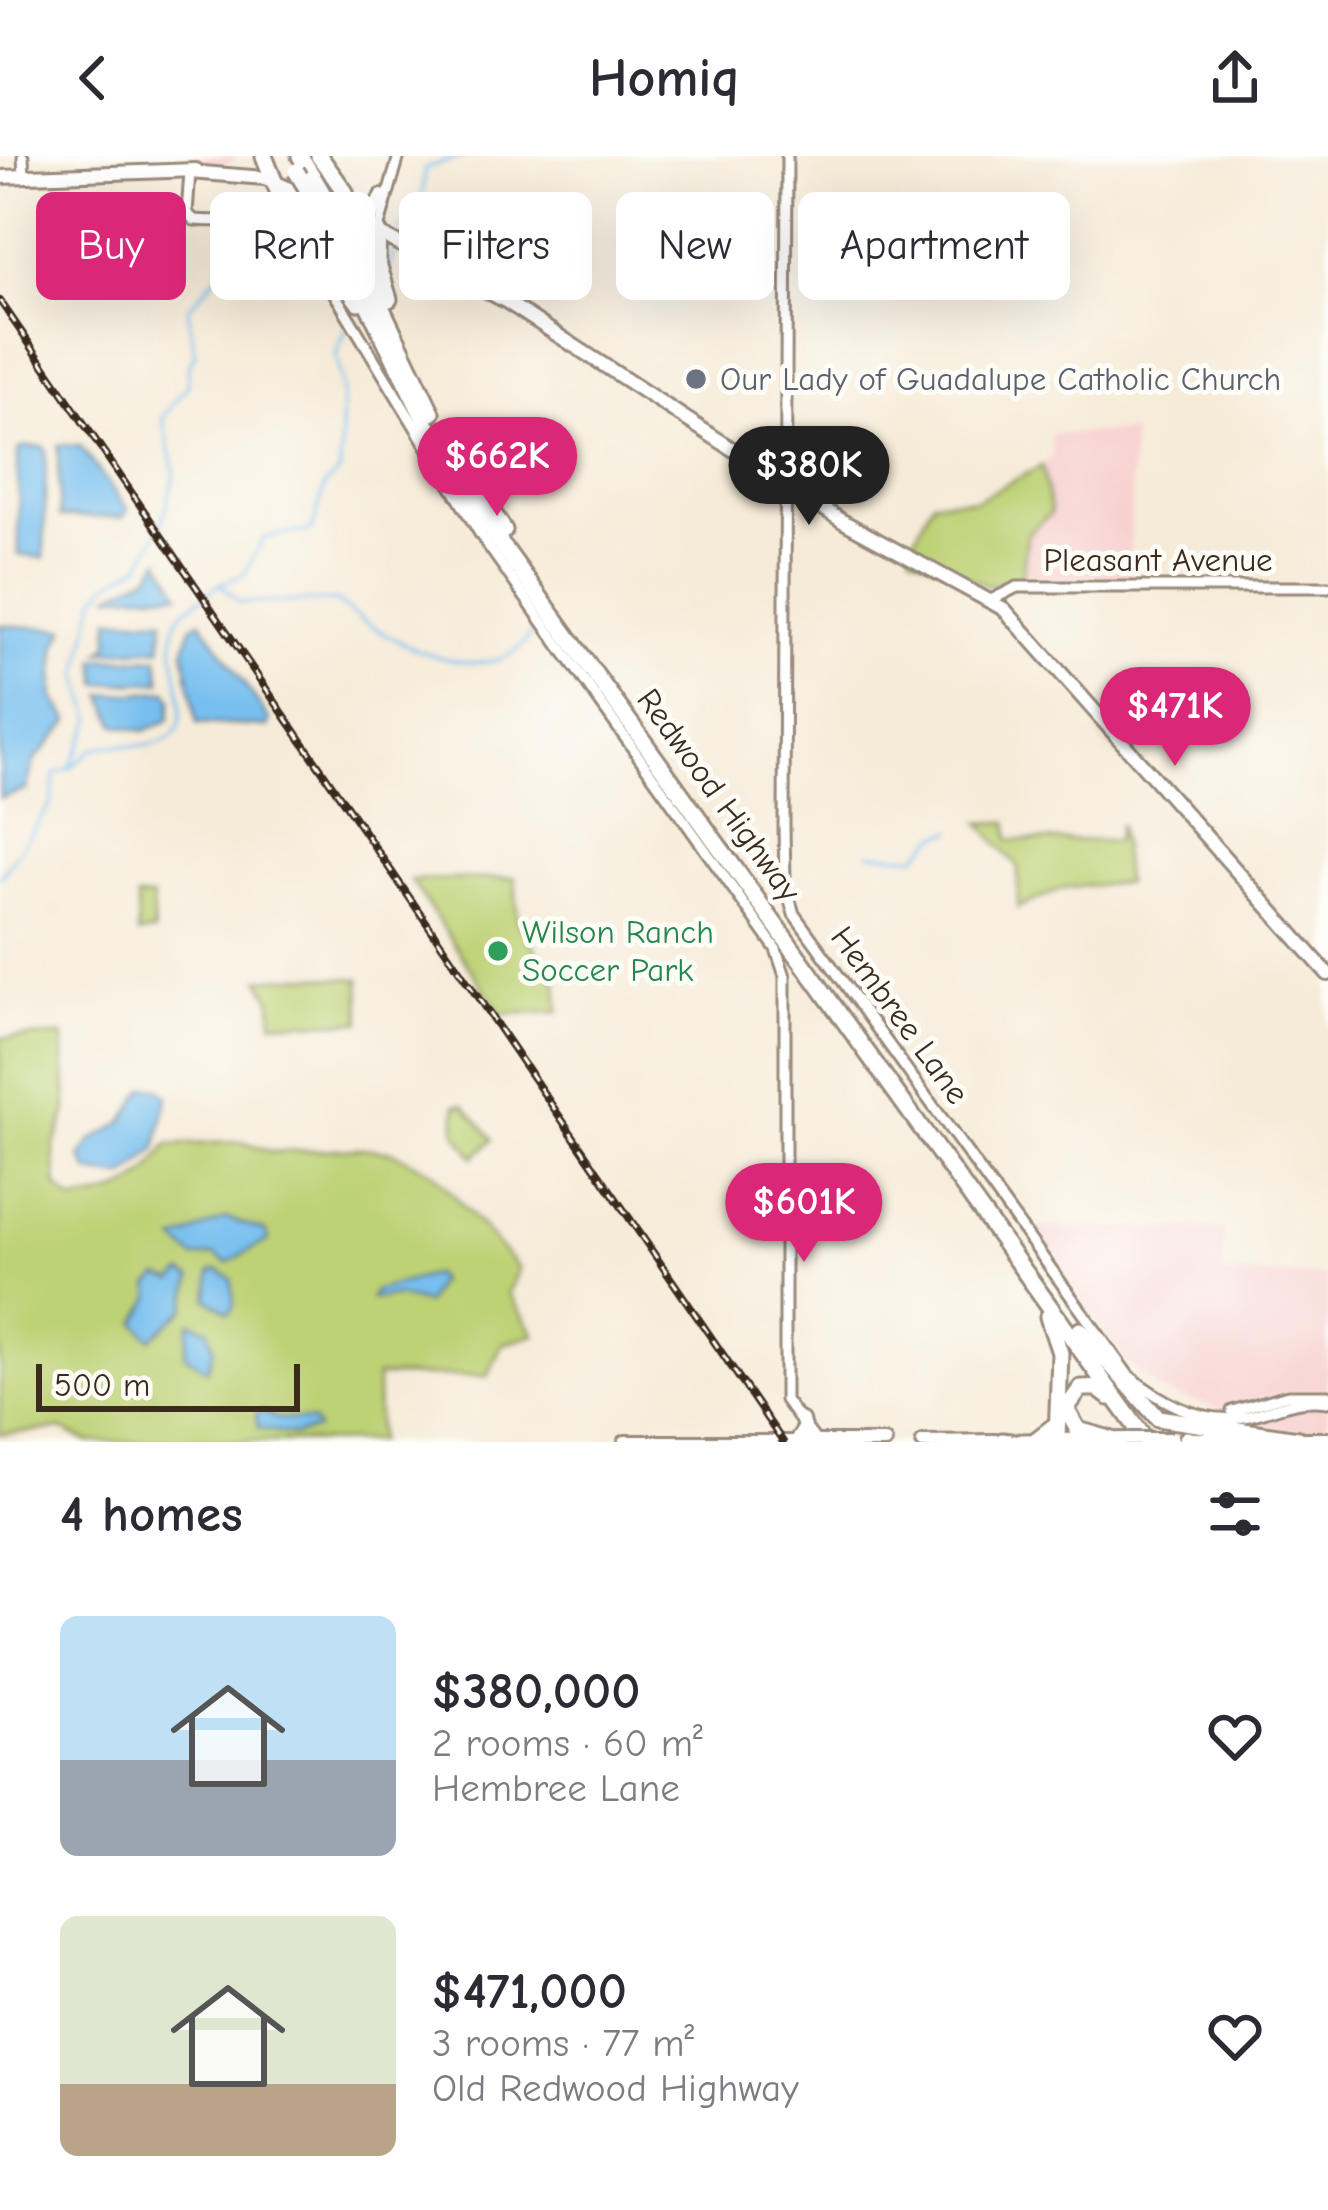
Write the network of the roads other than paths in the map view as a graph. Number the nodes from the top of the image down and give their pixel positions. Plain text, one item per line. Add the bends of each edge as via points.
1 (23, 156) edge
2 (190, 156) edge
3 (319, 156) edge
4 (396, 156) edge
5 (788, 156) edge
6 (294, 161) edge
7 (266, 167) edge
8 (190, 172) junction
9 (24, 176) junction
10 (0, 177) edge
11 (308, 192) edge
12 (324, 192) edge
13 (345, 192) edge
14 (381, 196) junction
15 (375, 210) edge
16 (375, 225) edge
17 (375, 225) edge
18 (379, 226) junction
19 (375, 289) edge
20 (423, 406) junction
21 (787, 457) joint
22 (784, 479) junction
23 (1328, 587) edge
24 (992, 600) junction
25 (1328, 974) edge
26 (1028, 1238) junction
27 (1018, 1262) junction
28 (1080, 1330) junction
29 (1288, 1395) junction
30 (1328, 1399) edge
31 (1263, 1408) junction
32 (802, 1420) junction
33 (1057, 1432) edge
34 (1138, 1436) edge
35 (1110, 1438) junction
36 (797, 1439) edge
37 (1328, 1439) edge
38 (815, 1440) edge
39 (1036, 1440) edge
40 (1179, 1441) edge
41 (1290, 1441) edge
42 (625, 1442) edge
43 (885, 1442) edge
44 (923, 1442) edge
45 (1005, 1442) edge
46 (1250, 1442) edge

1 - 9 street
2 - 8 main road
3 - 13 highway
4 - 14 street
4 - 18 street
5 - 21 street
6 - 12 highway, Redwood Highway, bridge
6 - 20 highway, Redwood Highway, bridge via 345,231
7 - 8 main road
7 - 8 main road
7 - 11 main road
7 - 20 highway
8 - 9 main road
8 - 32 street via 193,212 271,221 305,244 482,537 776,949 785,976 785,1400
9 - 10 main road
14 - 15 main road
14 - 18 street
16 - 18 main road
17 - 18 main road
18 - 20 highway via 382,281
18 - 22 main road
19 - 20 highway, Redwood Highway
20 - 27 highway, Redwood Highway via 477,510
20 - 28 highway, Redwood Highway
21 - 22 main road
22 - 24 main road via 925,570
22 - 26 street, Hembree Lane via 786,892 803,928
23 - 24 street, Pleasant Avenue via 1017,587
24 - 25 main road
26 - 29 street, Hembree Lane via 1124,1363 1154,1389 1187,1406 1228,1412
26 - 31 street, Hembree Lane via 1121,1366 1151,1394 1205,1415 1243,1417
27 - 33 highway via 1059,1343
27 - 34 highway, Redwood Highway
28 - 40 highway, Redwood Highway
28 - 41 highway via 1158,1418
29 - 30 street, Hembree Lane
29 - 31 street
30 - 31 street, Hembree Lane
32 - 36 main road
32 - 38 street
33 - 35 main road
33 - 39 highway
34 - 35 main road
34 - 35 highway via 1100,1389 1077,1389 1067,1404 1070,1423
34 - 40 main road, bridge
36 - 38 main road
36 - 42 main road
37 - 41 main road
38 - 43 main road
39 - 45 main road
40 - 46 main road
41 - 46 main road
44 - 45 main road

